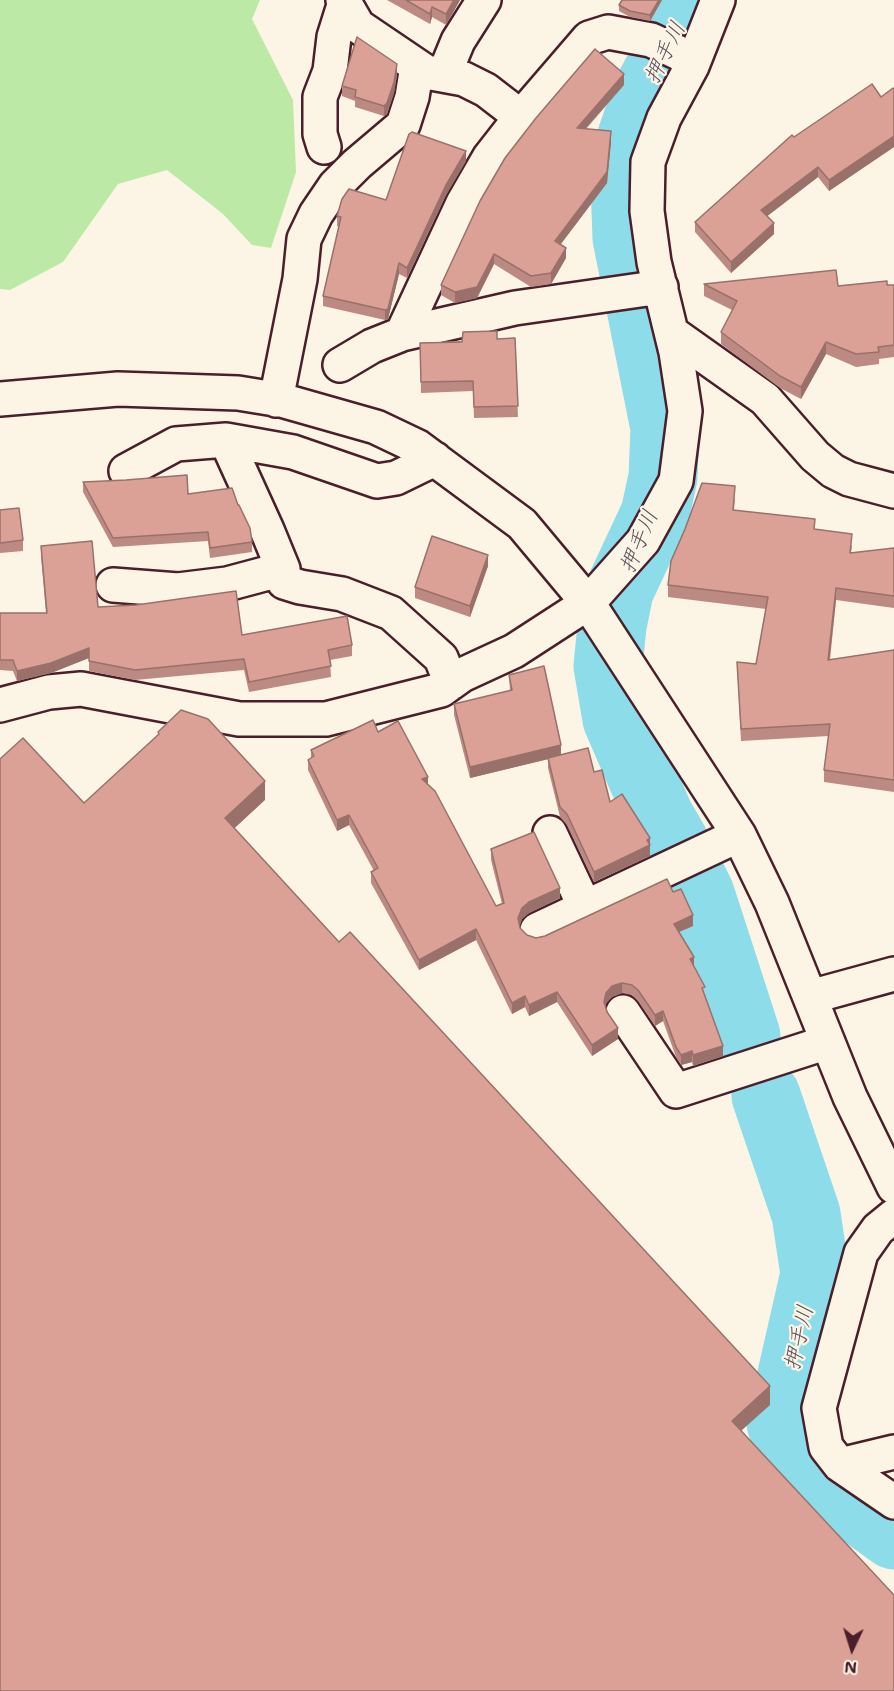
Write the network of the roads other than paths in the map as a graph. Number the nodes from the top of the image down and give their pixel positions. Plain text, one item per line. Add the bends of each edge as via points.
1 (484, 0) edge
2 (718, 0) edge
3 (344, 1) edge
4 (692, 66) junction
5 (431, 71) junction
6 (521, 117) junction
7 (324, 147) dead end
8 (661, 287) junction
9 (672, 333) junction
10 (402, 334) junction
11 (339, 366) dead end
12 (0, 399) edge
13 (276, 400) junction
14 (226, 440) junction
15 (435, 459) junction
16 (126, 471) dead end
17 (894, 491) edge
18 (282, 569) junction
19 (112, 585) dead end
20 (588, 603) junction
21 (451, 683) junction
22 (0, 705) edge
23 (550, 833) dead end
24 (739, 835) junction
25 (585, 907) junction
26 (537, 930) dead end
27 (894, 974) edge
28 (810, 997) junction
29 (623, 1012) dead end
30 (828, 1042) junction
31 (894, 1187) edge
32 (894, 1216) edge
33 (894, 1452) edge
34 (840, 1464) junction
35 (894, 1502) edge

1 - 5 street via 458,41
2 - 4 street
3 - 5 street via 358,26
3 - 7 street via 330,71 320,97
4 - 6 street via 681,54 651,40 608,32 589,38
4 - 8 street via 664,118 648,162 647,211
5 - 6 street via 464,79 486,90
5 - 13 street via 412,97 403,125 335,186 316,214 304,240
6 - 10 street via 489,158 463,203
8 - 9 street
8 - 10 street via 515,308
9 - 17 street via 765,399 833,471
9 - 20 street via 685,411 676,481 643,542
10 - 11 street
12 - 13 street via 118,389 238,393
13 - 15 street via 376,427
14 - 15 street via 293,452 377,482 396,478
14 - 16 street via 176,444
14 - 18 street
15 - 20 street via 522,524
18 - 19 street via 227,584 178,590
18 - 21 street via 284,582 342,594 391,613 441,658
20 - 21 street via 514,651
20 - 24 street
21 - 22 street via 441,690 397,702 326,719 300,721 239,719 81,689 49,692
23 - 25 street
24 - 25 street
24 - 28 street
25 - 26 street
27 - 28 street
28 - 30 street
29 - 30 street via 676,1091
30 - 31 street
32 - 34 street via 878,1229 861,1253 819,1408 826,1447
33 - 34 street
34 - 35 street

